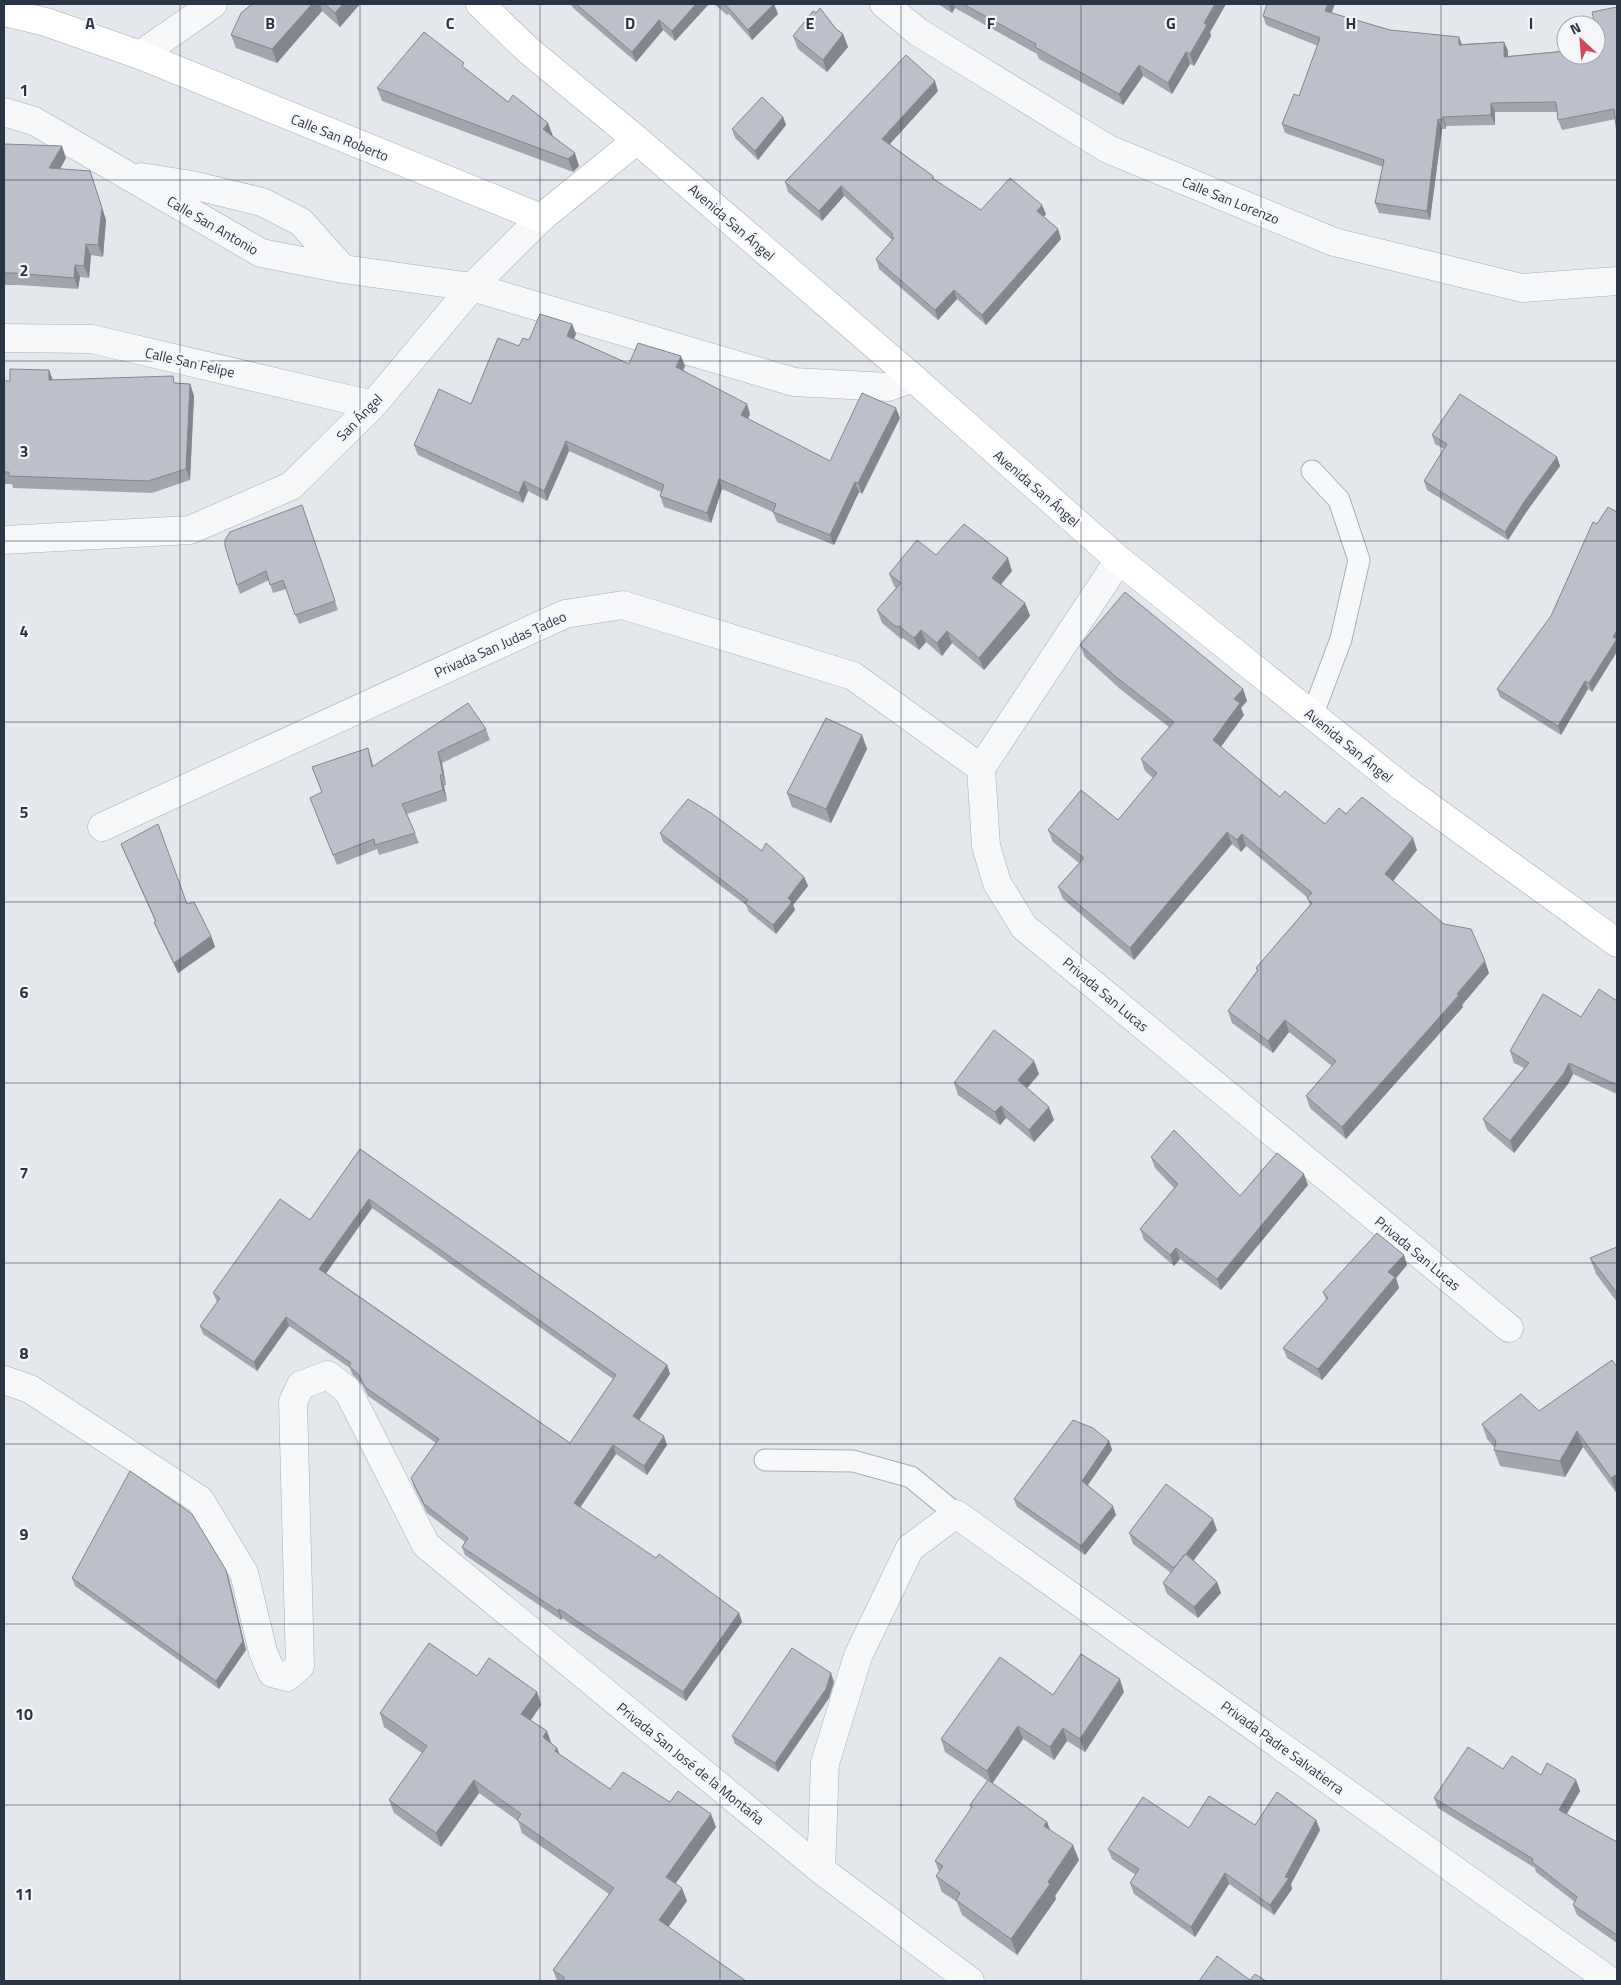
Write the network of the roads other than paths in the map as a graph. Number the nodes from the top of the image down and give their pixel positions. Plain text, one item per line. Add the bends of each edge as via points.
1 (212, 4) edge
2 (480, 4) edge
3 (884, 4) edge
4 (4, 12) edge
5 (40, 13) edge
6 (140, 55) junction
7 (4, 112) edge
8 (637, 140) junction
9 (129, 176) junction
10 (540, 218) junction
11 (343, 269) junction
12 (1617, 281) edge
13 (472, 286) junction
14 (4, 338) edge
15 (913, 378) junction
16 (373, 405) junction
17 (1312, 471) dead end
18 (4, 540) edge
19 (1118, 560) junction
20 (1312, 716) junction
21 (981, 768) junction
22 (102, 827) dead end
23 (1617, 943) edge
24 (1509, 1328) dead end
25 (4, 1380) edge
26 (765, 1460) dead end
27 (956, 1514) junction
28 (822, 1870) junction
29 (963, 1979) edge
30 (1610, 1981) edge

1 - 6 street
2 - 8 main road, Avenida San Ángel via 528,50
3 - 12 street, Calle San Lorenzo via 918,32 1108,149 1334,242 1522,288
4 - 5 main road, Calle San Roberto
5 - 6 main road, Calle San Roberto
6 - 10 main road, Calle San Roberto
7 - 9 street, Calle San Antonio via 34,120
8 - 10 main road, San Ángel
8 - 15 main road, Avenida San Ángel
9 - 11 street, Calle San Antonio via 261,253
9 - 11 street via 192,184 262,202 301,222
10 - 13 street, San Ángel
11 - 13 street, Calle San Antonio
13 - 15 street, Calle San Antonio via 794,382 888,387
13 - 16 street, San Ángel
14 - 16 street, Calle San Felipe via 92,339
15 - 19 main road, Avenida San Ángel
16 - 18 street, San Ángel via 291,486 190,530
17 - 20 lane via 1339,500 1359,560 1341,638
19 - 20 main road, Avenida San Ángel
19 - 21 street
20 - 23 main road, Avenida San Ángel via 1402,787
21 - 22 street, Privada San Judas Tadeo via 853,676 623,605 565,614
21 - 24 street, Privada San Lucas via 986,846 997,883 1024,927
25 - 28 street, Privada San José de la Montaña via 30,1389 200,1500 244,1574 263,1652 272,1673 287,1677 300,1666 293,1402 301,1384 328,1375 348,1391 426,1545
26 - 27 lane via 853,1462 911,1477
27 - 28 street via 910,1548 858,1656 825,1763
27 - 30 street, Privada Padre Salvatierra
28 - 29 street, Privada San José de la Montaña

